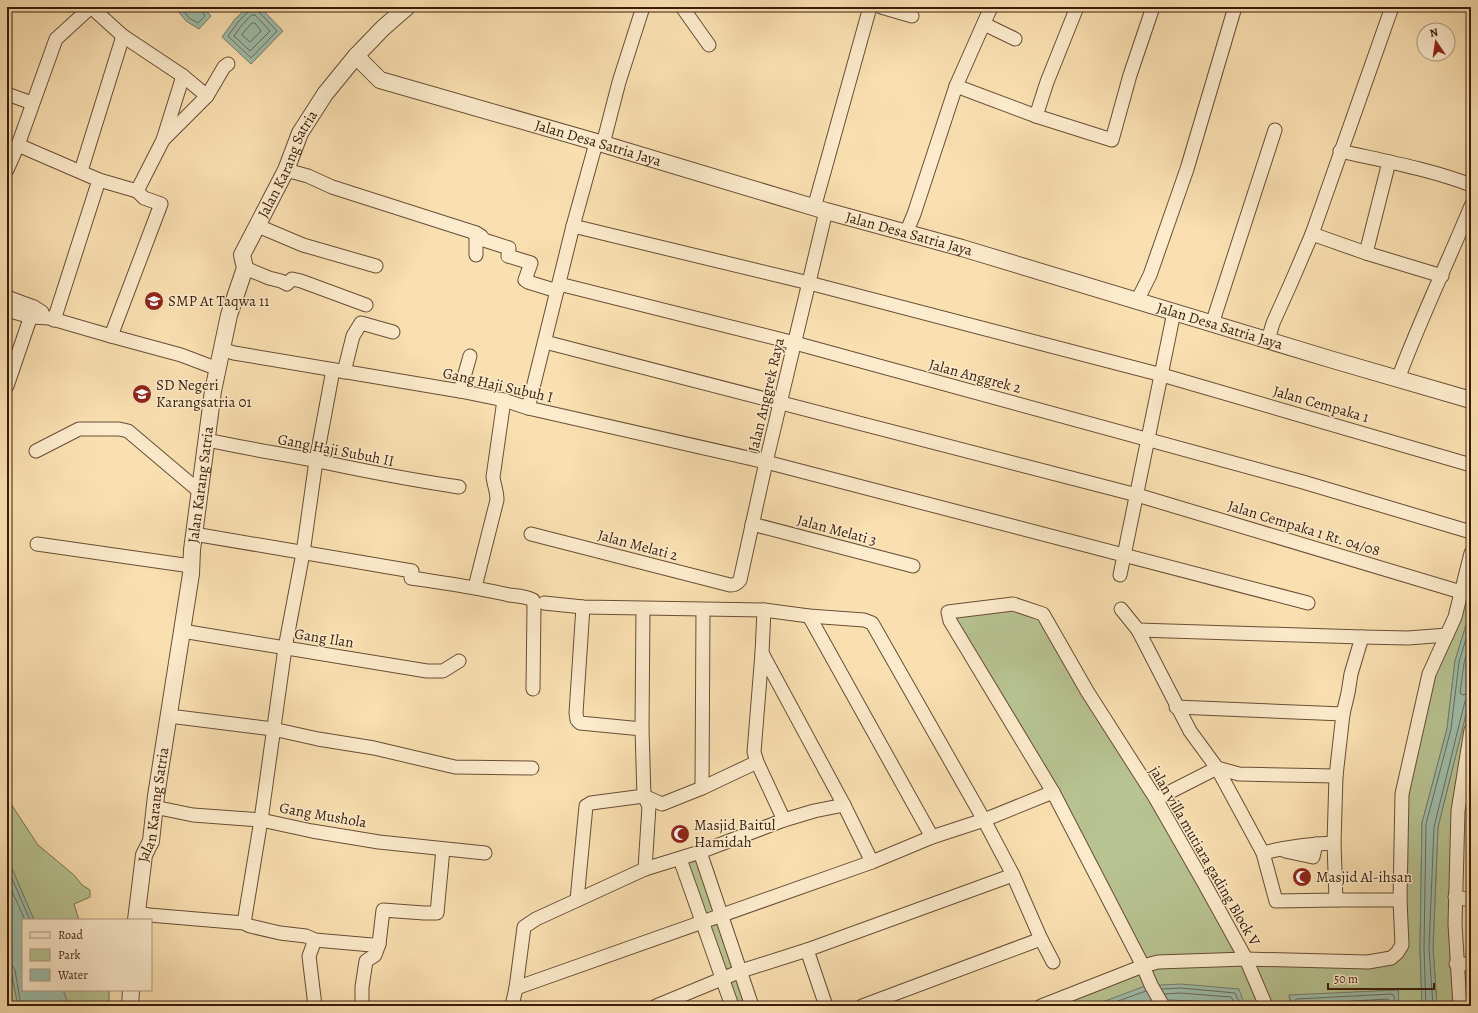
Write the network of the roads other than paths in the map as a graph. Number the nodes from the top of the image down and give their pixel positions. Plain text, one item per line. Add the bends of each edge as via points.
1 (643, 7) edge
2 (682, 7) edge
3 (870, 7) edge
4 (881, 7) edge
5 (991, 7) edge
6 (1077, 7) edge
7 (1152, 7) edge
8 (1235, 7) edge
9 (1392, 7) edge
10 (405, 8) edge
11 (912, 16) dead end
12 (984, 24) junction
13 (123, 36) junction
14 (1015, 39) dead end
15 (709, 45) dead end
16 (356, 56) junction
17 (228, 64) dead end
18 (183, 76) junction
19 (956, 86) junction
20 (7, 94) edge
21 (207, 96) junction
22 (32, 104) junction
23 (1036, 116) junction
24 (1275, 130) dead end
25 (163, 140) junction
26 (600, 144) junction
27 (18, 145) junction
28 (1340, 151) junction
29 (1389, 162) junction
30 (8, 166) edge
31 (286, 170) junction
32 (81, 171) junction
33 (99, 180) junction
34 (1471, 185) edge
35 (137, 191) junction
36 (1471, 206) edge
37 (820, 210) junction
38 (258, 226) junction
39 (573, 226) junction
40 (476, 233) junction
41 (906, 233) junction
42 (1312, 234) junction
43 (1366, 253) junction
44 (476, 255) dead end
45 (376, 266) dead end
46 (245, 268) junction
47 (1442, 276) junction
48 (809, 282) junction
49 (558, 287) junction
50 (7, 297) edge
51 (1137, 301) junction
52 (366, 305) dead end
53 (7, 310) edge
54 (33, 312) junction
55 (1174, 312) junction
56 (52, 319) junction
57 (1212, 324) junction
58 (393, 332) dead end
59 (111, 336) junction
60 (1268, 340) junction
61 (545, 342) junction
62 (794, 343) junction
63 (221, 350) junction
64 (470, 356) dead end
65 (218, 369) junction
66 (339, 371) junction
67 (1162, 375) junction
68 (1398, 379) junction
69 (7, 386) edge
70 (460, 391) junction
71 (504, 400) junction
72 (1471, 400) edge
73 (780, 403) junction
74 (528, 408) junction
75 (207, 440) junction
76 (1148, 440) junction
77 (36, 452) dead end
78 (316, 461) junction
79 (766, 462) junction
80 (1471, 465) edge
81 (459, 487) dead end
82 (199, 491) junction
83 (1137, 495) junction
84 (752, 524) junction
85 (1471, 532) edge
86 (194, 534) junction
87 (532, 534) dead end
88 (37, 544) dead end
89 (303, 553) junction
90 (1471, 554) edge
91 (1124, 556) junction
92 (191, 566) junction
93 (913, 566) dead end
94 (1120, 575) dead end
95 (736, 584) joint
96 (475, 587) junction
97 (1466, 593) edge
98 (544, 603) dead end
99 (1308, 603) dead end
100 (583, 607) junction
101 (643, 609) junction
102 (1121, 609) dead end
103 (703, 610) junction
104 (764, 610) junction
105 (809, 616) junction
106 (1138, 630) junction
107 (182, 631) junction
108 (1447, 635) junction
109 (1362, 637) junction
110 (285, 648) junction
111 (762, 653) junction
112 (459, 661) dead end
113 (533, 689) dead end
114 (1176, 706) junction
115 (1343, 714) junction
116 (169, 716) junction
117 (273, 729) junction
118 (642, 729) junction
119 (1471, 730) edge
120 (757, 762) junction
121 (532, 768) dead end
122 (1217, 768) junction
123 (1336, 776) junction
124 (702, 788) junction
125 (1053, 792) junction
126 (644, 796) junction
127 (1156, 799) junction
128 (844, 805) junction
129 (154, 807) junction
130 (261, 820) junction
131 (784, 820) junction
132 (984, 820) junction
133 (932, 837) junction
134 (1334, 843) junction
135 (444, 849) junction
136 (700, 852) junction
137 (486, 853) dead end
138 (1263, 853) junction
139 (680, 859) junction
140 (872, 862) junction
141 (645, 869) junction
142 (1014, 875) junction
143 (1455, 897) junction
144 (577, 900) junction
145 (1336, 900) junction
146 (1400, 900) junction
147 (1471, 900) edge
148 (722, 915) junction
149 (136, 916) edge
150 (702, 922) junction
151 (244, 923) junction
152 (1042, 939) junction
153 (315, 940) junction
154 (379, 944) junction
155 (806, 950) junction
156 (1246, 959) junction
157 (1053, 962) dead end
158 (1456, 964) junction
159 (1471, 964) edge
160 (1143, 966) junction
161 (741, 971) junction
162 (722, 979) junction
163 (516, 988) junction
164 (132, 991) edge
165 (130, 1006) edge
166 (315, 1006) edge
167 (362, 1006) edge
168 (512, 1006) edge
169 (656, 1006) edge
170 (732, 1006) edge
171 (752, 1006) edge
172 (826, 1006) edge
173 (862, 1006) edge
174 (1041, 1006) edge
175 (1163, 1006) edge
176 (1266, 1006) edge
177 (1460, 1006) edge

1 - 26 street
2 - 15 street
3 - 37 street, Jalan Anggrek Raya
4 - 11 street
5 - 12 street
6 - 23 street via 1046,82
7 - 23 street via 1112,140
8 - 51 street via 1188,169 1150,274
9 - 28 street
10 - 16 street, Jalan Karang Satria
12 - 14 street
12 - 19 street
13 - 18 street
13 - 22 street via 91,7 56,38
13 - 32 street
16 - 26 street, Jalan Desa Satria Jaya via 380,80
16 - 31 street, Jalan Karang Satria via 325,94 300,134
17 - 21 street
18 - 21 street
18 - 25 street
19 - 23 street
19 - 41 street
20 - 22 street
21 - 25 street
22 - 27 street
24 - 57 street
25 - 35 street
26 - 37 street, Jalan Desa Satria Jaya
26 - 39 street
27 - 30 street
27 - 32 street
28 - 29 street
28 - 42 street
29 - 34 street
29 - 43 street
31 - 38 street, Jalan Karang Satria
31 - 40 street
32 - 33 street
33 - 35 street
33 - 56 street
35 - 59 street via 144,198 161,204
36 - 47 street
37 - 41 street, Jalan Desa Satria Jaya
37 - 48 street, Jalan Anggrek Raya
38 - 45 street via 303,245
38 - 46 street, Jalan Karang Satria via 242,255
39 - 48 street, Jalan Cempaka 1
39 - 49 street
40 - 44 street
40 - 49 street, Jalan Anggrek 2 via 484,240 510,248 508,256 531,263 525,280 528,282
41 - 51 street, Jalan Desa Satria Jaya
42 - 43 street
42 - 60 street
43 - 47 street
46 - 52 street via 287,284 292,279 300,281
46 - 63 street, Jalan Karang Satria
47 - 68 street via 1419,324
48 - 62 street, Jalan Anggrek Raya
48 - 67 street, Jalan Cempaka 1
49 - 61 street
49 - 62 street, Jalan Anggrek 2
50 - 54 street
51 - 55 street, Jalan Desa Satria Jaya
53 - 54 street
54 - 56 street
54 - 69 street
55 - 57 street, Jalan Desa Satria Jaya
55 - 67 street
56 - 59 street
57 - 60 street, Jalan Desa Satria Jaya
58 - 66 street via 361,323
59 - 65 street via 181,355
60 - 68 street, Jalan Desa Satria Jaya
61 - 73 street, Jalan Cempaka 1 Rt. 04/08
61 - 74 street
62 - 73 street, Jalan Anggrek Raya
62 - 76 street, Jalan Anggrek 2
63 - 65 street, Jalan Karang Satria
63 - 66 street, Gang Haji Subuh I
64 - 70 street
65 - 75 street, Jalan Karang Satria
66 - 70 street, Gang Haji Subuh I
66 - 78 street
67 - 76 street
67 - 80 street, Jalan Cempaka 1
68 - 72 street, Jalan Desa Satria Jaya
70 - 71 street, Gang Haji Subuh I
71 - 74 street, Gang Haji Subuh I
71 - 96 street via 493,477 497,500
73 - 79 street, Jalan Anggrek Raya
73 - 83 street, Jalan Cempaka 1 Rt. 04/08
74 - 79 street, Gang Haji Subuh I
75 - 78 street, Gang Haji Subuh II
75 - 82 street, Jalan Karang Satria
76 - 83 street
76 - 85 street, Jalan Anggrek 2 via 1303,482
77 - 82 street via 79,429 120,428 128,431
78 - 81 street, Gang Haji Subuh II via 398,478
78 - 89 street
79 - 84 street, Jalan Anggrek Raya
79 - 91 street, Gang Haji Subuh I
82 - 86 street, Jalan Karang Satria
83 - 91 street
83 - 97 street, Jalan Cempaka 1 Rt. 04/08
84 - 93 street, Jalan Melati 3
84 - 95 street, Jalan Anggrek Raya via 740,580
86 - 89 street
86 - 92 street, Jalan Karang Satria
87 - 95 street, Jalan Melati 2 via 730,585
88 - 92 street
89 - 96 street via 412,571 411,578
89 - 110 street
90 - 97 street, jalan villa mutiara gading Block V
91 - 94 street
91 - 99 street, Gang Haji Subuh I
92 - 107 street, Jalan Karang Satria
96 - 113 street via 528,597 532,600
97 - 108 street, jalan villa mutiara gading Block V
98 - 100 street
100 - 101 street
100 - 118 street via 577,720 580,723
101 - 103 street
101 - 118 street
102 - 106 street
103 - 104 street
103 - 124 street
104 - 105 street
104 - 111 street
105 - 132 street via 872,622
105 - 133 street
106 - 109 street
106 - 114 street
107 - 110 street, Gang Ilan
107 - 116 street, Jalan Karang Satria
108 - 109 street via 1408,638
108 - 146 street, jalan villa mutiara gading Block V via 1429,674 1402,794
109 - 115 street via 1352,668
110 - 112 street, Gang Ilan via 427,671 443,671
110 - 117 street
111 - 120 street via 754,752
111 - 128 street
114 - 115 street
114 - 122 street via 1190,731
115 - 123 street
116 - 117 street
116 - 129 street, Jalan Karang Satria
117 - 121 street via 374,748 455,767
117 - 130 street
118 - 126 street
119 - 143 street via 1458,811
120 - 124 street
120 - 131 street
122 - 123 street via 1240,774
122 - 127 street
122 - 138 street
123 - 134 street
124 - 126 street via 662,804
125 - 127 street, jalan villa mutiara gading Block V via 959,637 948,612 1013,604 1043,614 1087,691
125 - 132 street
125 - 160 street
126 - 141 street via 649,806
126 - 144 street via 591,803 586,806
127 - 156 street, jalan villa mutiara gading Block V
128 - 131 street
128 - 140 street
129 - 130 street, Gang Mushola via 193,814
129 - 149 street, Jalan Karang Satria via 151,841 144,855
130 - 135 street, Gang Mushola via 379,842
130 - 151 street
131 - 136 street
132 - 133 street
132 - 142 street
133 - 140 street
134 - 138 street via 1316,844 1313,857 1278,849
134 - 145 street
135 - 137 street, Gang Mushola
135 - 154 street via 438,913 383,910
136 - 139 street
136 - 148 street
138 - 145 street via 1276,900
139 - 141 street
139 - 150 street
140 - 148 street
141 - 144 street
142 - 152 street
142 - 155 street
143 - 147 street
143 - 158 street
144 - 163 street via 524,927
145 - 146 street
146 - 156 street, jalan villa mutiara gading Block V via 1402,945 1391,958 1368,962
148 - 150 street
148 - 161 street
149 - 151 street
150 - 162 street
150 - 163 street
151 - 153 street
152 - 157 street
152 - 173 street
153 - 154 street
153 - 166 street via 309,956
154 - 167 street via 375,956 366,961
155 - 161 street
155 - 172 street
156 - 160 street via 1158,962
156 - 176 street
158 - 159 street
158 - 177 street
160 - 174 street
160 - 175 street
161 - 162 street
161 - 171 street
162 - 169 street
162 - 170 street
163 - 168 street
164 - 165 street

